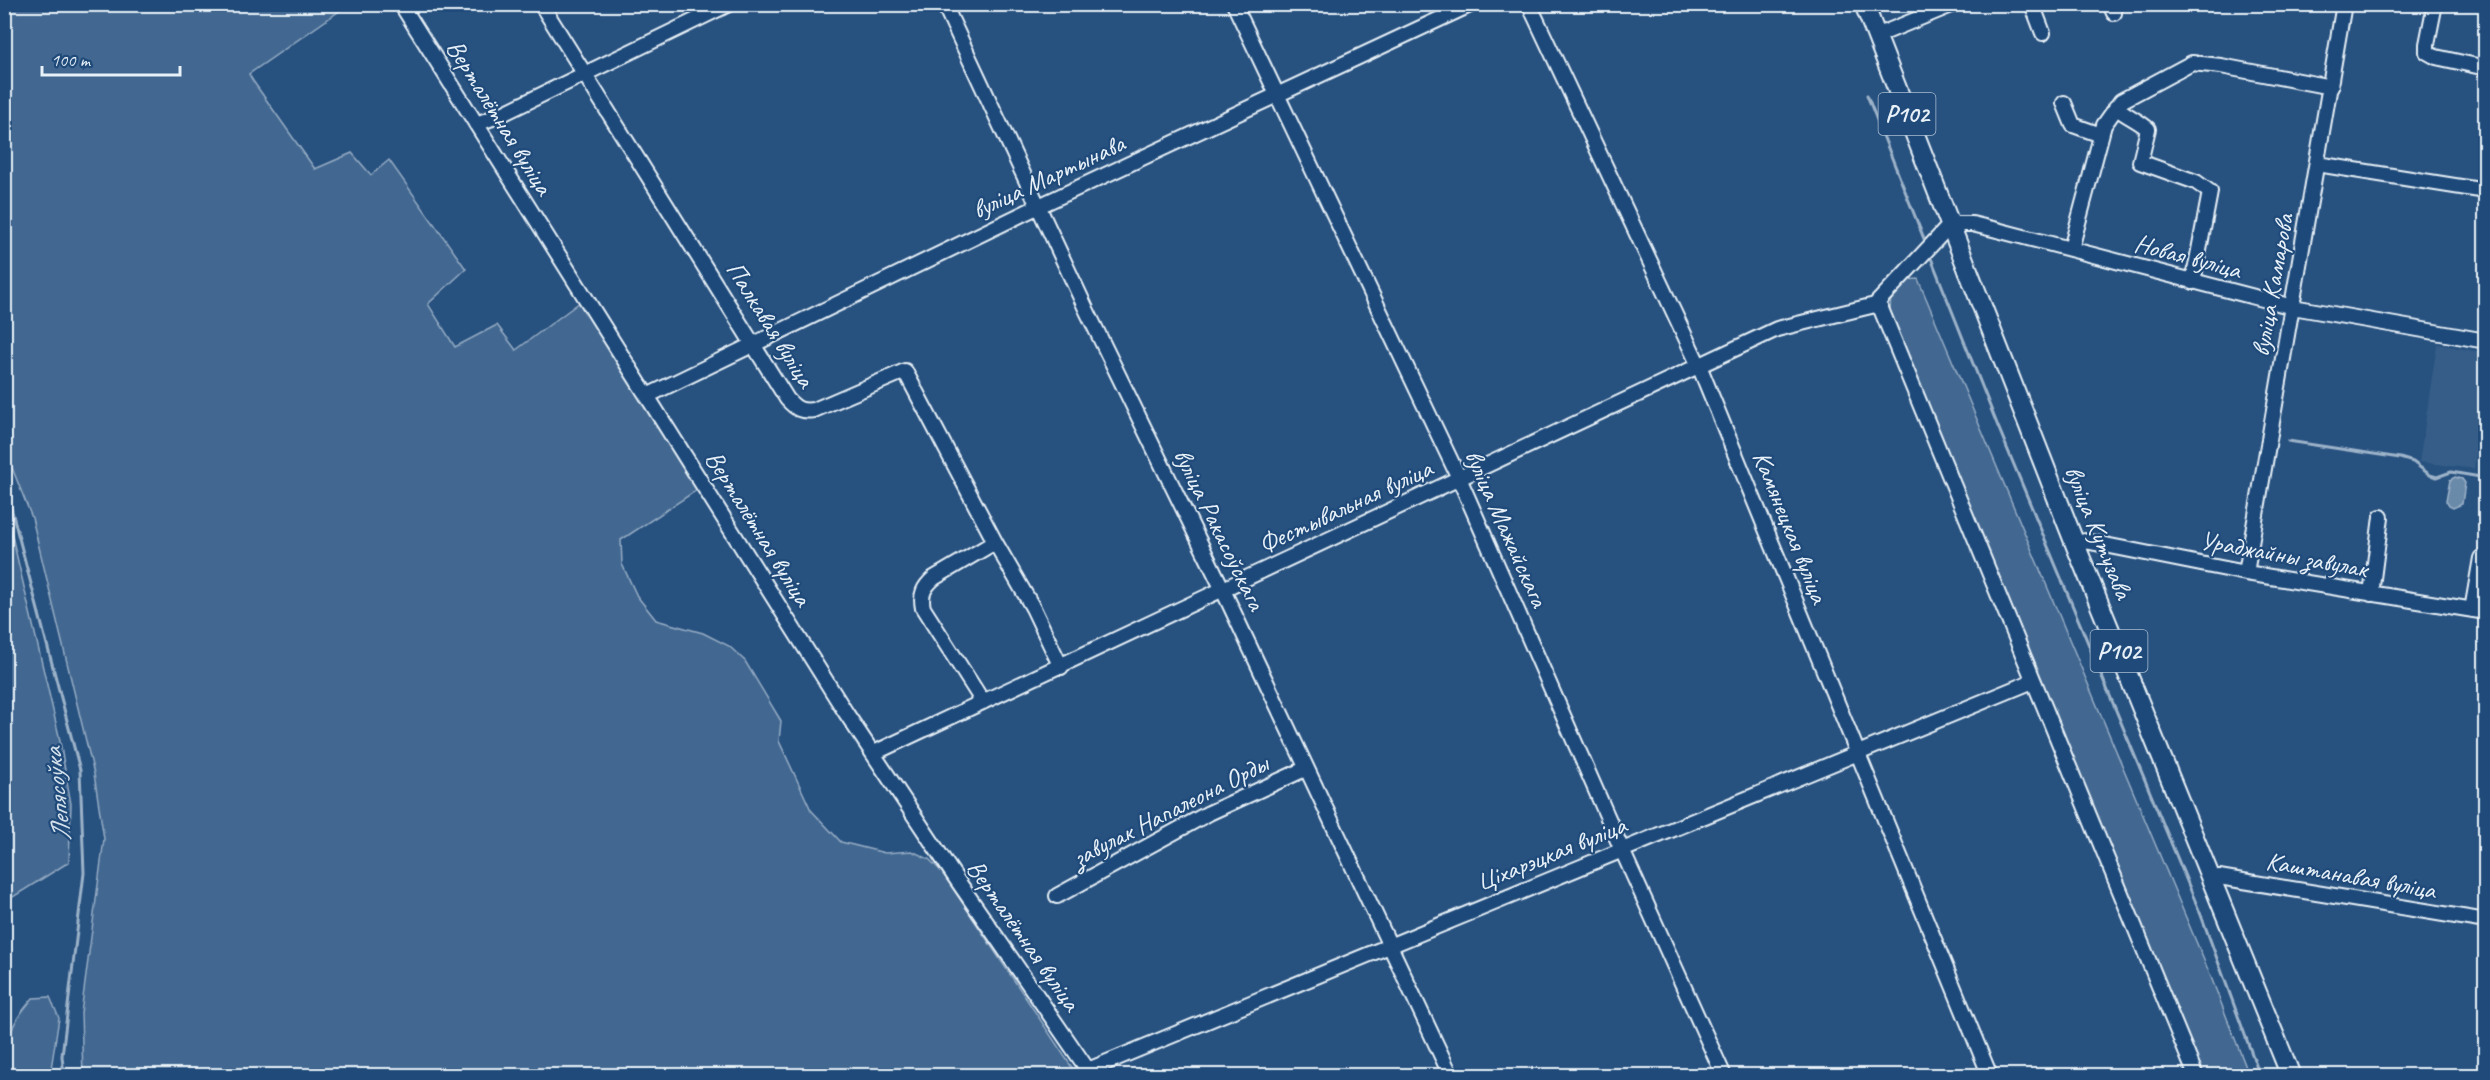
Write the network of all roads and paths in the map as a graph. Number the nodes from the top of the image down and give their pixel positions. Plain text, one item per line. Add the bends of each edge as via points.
1 (401, 4) edge
2 (542, 4) edge
3 (729, 4) edge
4 (944, 4) edge
5 (1234, 4) edge
6 (1472, 4) edge
7 (1529, 4) edge
8 (1864, 4) edge
9 (1954, 4) edge
10 (2032, 4) edge
11 (2344, 4) edge
12 (2435, 4) edge
13 (2043, 33) dead end
14 (1876, 36) junction
15 (2486, 68) edge
16 (585, 74) junction
17 (2331, 87) junction
18 (1277, 97) junction
19 (2064, 103) dead end
20 (2116, 107) junction
21 (476, 124) junction
22 (2101, 135) junction
23 (2317, 164) junction
24 (2486, 191) edge
25 (1039, 206) junction
26 (1951, 224) junction
27 (2071, 249) junction
28 (2193, 282) junction
29 (1878, 307) junction
30 (2293, 308) junction
31 (2486, 340) edge
32 (754, 344) junction
33 (1700, 368) junction
34 (647, 396) junction
35 (1460, 478) junction
36 (2381, 518) dead end
37 (995, 542) junction
38 (2075, 544) junction
39 (2481, 558) dead end
40 (2246, 573) junction
41 (1223, 590) junction
42 (2371, 594) junction
43 (2479, 611) edge
44 (1061, 667) junction
45 (2033, 681) junction
46 (983, 702) junction
47 (874, 753) junction
48 (1858, 753) junction
49 (1305, 769) junction
50 (1622, 850) junction
51 (2210, 879) junction
52 (1057, 896) dead end
53 (2486, 921) edge
54 (1389, 946) junction
55 (1088, 1070) joint
56 (1451, 1076) edge
57 (1724, 1076) edge
58 (1990, 1076) edge
59 (2196, 1076) edge
60 (2291, 1076) edge

1 - 21 street, Верталётная вуліца
2 - 16 street, Палкавая вуліца
3 - 16 street
4 - 25 street, вуліца Ракасоўскага
5 - 18 street, вуліца Мажайскага
6 - 18 street, вуліца Мартынава
7 - 33 street, Камянецкая вуліца
8 - 14 main road, вуліца Кутузава / Р102
9 - 14 street
10 - 13 street
11 - 17 street, вуліца Камарова
12 - 15 street via 2427,52
14 - 26 main road, вуліца Кутузава / Р102
16 - 21 street
16 - 32 street, Палкавая вуліца
17 - 20 street via 2192,63
17 - 23 street, вуліца Камарова
18 - 25 street, вуліца Мартынава
18 - 35 street, вуліца Мажайскага
19 - 22 street via 2073,124
20 - 22 street
20 - 28 street via 2148,129 2140,162 2196,182 2210,192
21 - 34 street, Верталётная вуліца
22 - 27 street
23 - 24 street
23 - 30 street, вуліца Камарова
25 - 32 street, вуліца Мартынава
25 - 41 street, вуліца Ракасоўскага
26 - 27 street, Новая вуліца via 1972,224
26 - 29 street
26 - 38 main road, вуліца Кутузава / Р102
27 - 28 street, Новая вуліца
28 - 30 street, Новая вуліца
29 - 33 street, Фестывальная вуліца via 1777,329
29 - 45 street
30 - 31 street, Новая вуліца
30 - 40 street, вуліца Камарова
32 - 34 street, вуліца Мартынава
32 - 37 street, Палкавая вуліца via 787,399 804,411 905,371
33 - 35 street, Фестывальная вуліца
33 - 48 street, Камянецкая вуліца
34 - 47 street, Верталётная вуліца
35 - 41 street, Фестывальная вуліца
35 - 50 street, вуліца Мажайскага
36 - 42 street
37 - 44 street, Палкавая вуліца
37 - 46 street via 934,578 922,594 923,608
38 - 40 street, Ураджайны завулак via 2085,541
38 - 51 main road, вуліца Кутузава / Р102
39 - 43 street
40 - 42 street, Ураджайны завулак
41 - 44 street, Фестывальная вуліца
41 - 49 street, вуліца Ракасоўскага
42 - 43 street, Ураджайны завулак
44 - 46 street, Фестывальная вуліца
45 - 48 street, Ціхарэцкая вуліца
45 - 59 street
46 - 47 street, Фестывальная вуліца
47 - 55 street, Верталётная вуліца via 954,877
48 - 50 street, Ціхарэцкая вуліца
48 - 58 street, Камянецкая вуліца
49 - 52 street, завулак Напалеона Орды via 1209,813
49 - 54 street, вуліца Ракасоўскага
50 - 54 street, Ціхарэцкая вуліца
50 - 57 street, вуліца Мажайскага
51 - 53 street, Каштанавая вуліца via 2219,877
51 - 60 main road, вуліца Кутузава / Р102
54 - 55 street, Ціхарэцкая вуліца
54 - 56 street, вуліца Ракасоўскага

